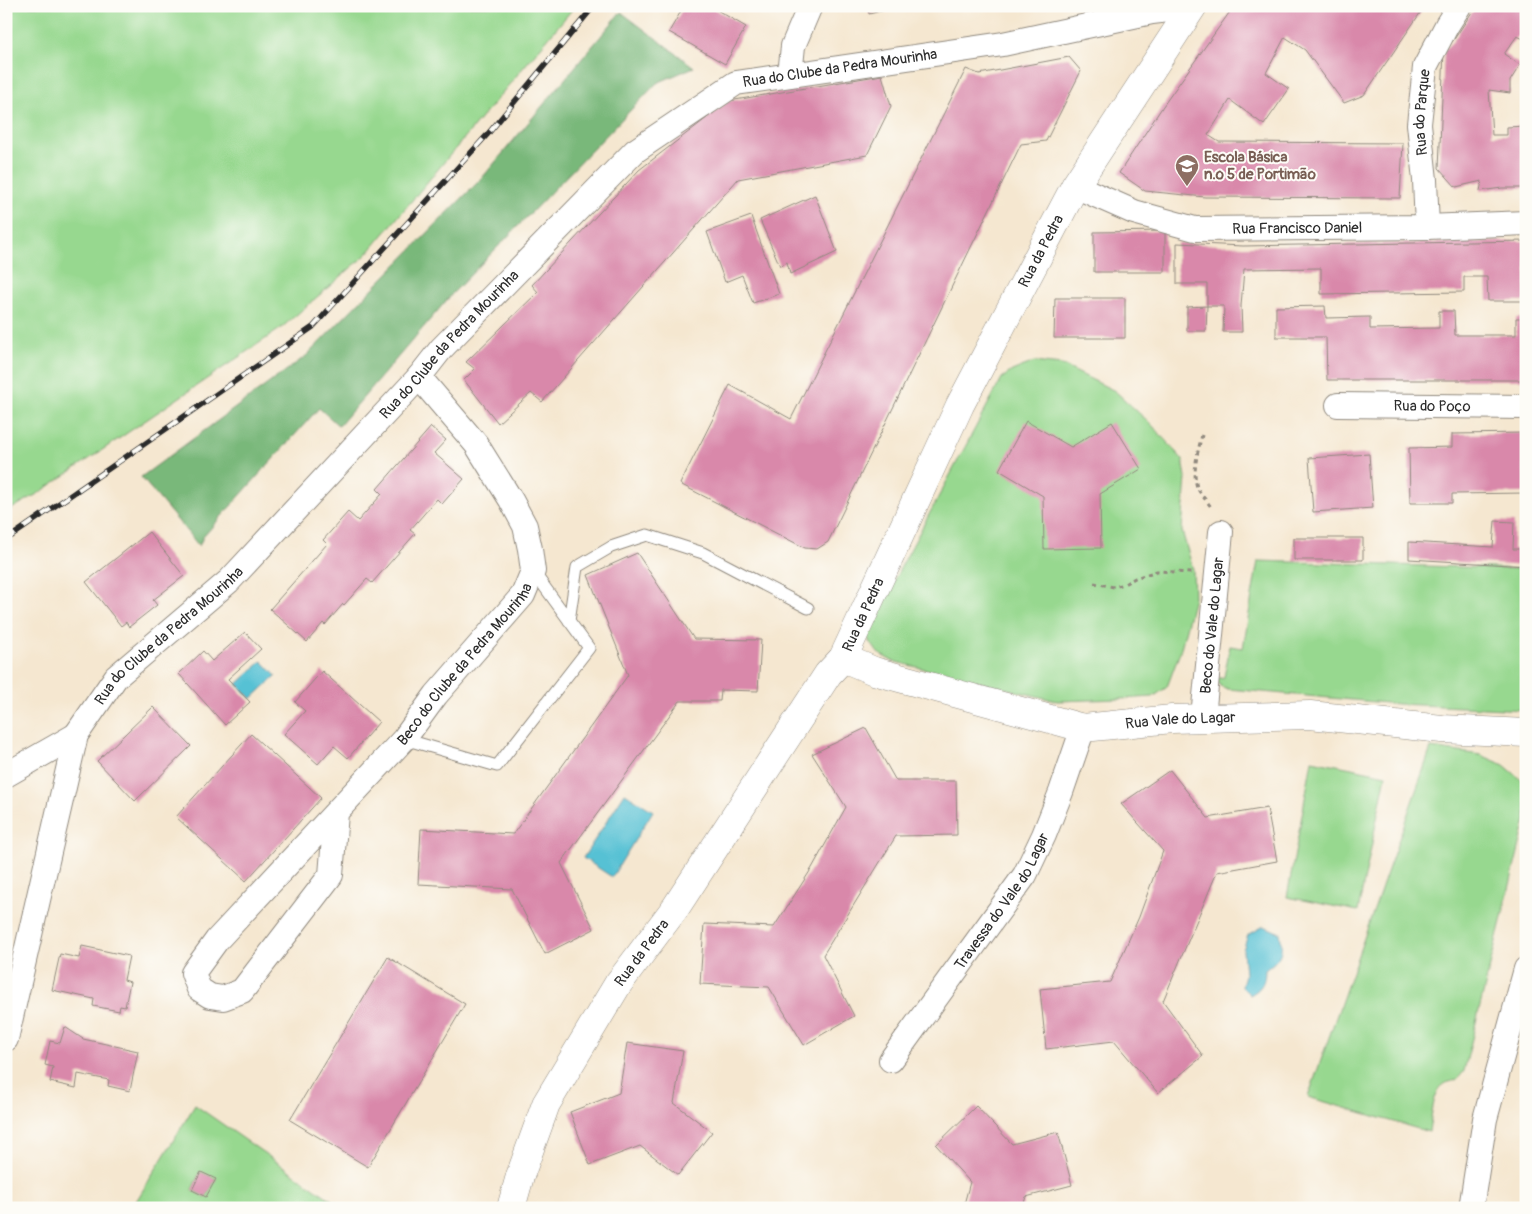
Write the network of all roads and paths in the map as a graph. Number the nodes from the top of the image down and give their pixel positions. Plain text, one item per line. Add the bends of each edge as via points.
1 (810, 6) edge
2 (1459, 6) edge
3 (1193, 7) edge
4 (790, 75) junction
5 (1075, 186) junction
6 (1526, 223) edge
7 (1427, 227) junction
8 (419, 377) junction
9 (1338, 405) dead end
10 (1526, 407) edge
11 (1202, 435) dead end
12 (1221, 532) joint
13 (533, 570) junction
14 (1216, 577) junction
15 (1094, 583) dead end
16 (808, 608) dead end
17 (569, 621) junction
18 (843, 658) junction
19 (1202, 717) junction
20 (1083, 728) junction
21 (1526, 733) edge
22 (76, 735) junction
23 (404, 739) junction
24 (6, 775) edge
25 (336, 813) junction
26 (1526, 969) edge
27 (6, 1039) edge
28 (890, 1060) dead end
29 (511, 1208) edge
30 (1471, 1208) edge

1 - 4 street via 793,46
2 - 7 street, Rua do Parque via 1425,67 1419,124
3 - 4 street, Rua do Clube da Pedra Mourinha via 1152,12 1003,44
3 - 5 street, Rua da Pedra
4 - 8 street, Rua do Clube da Pedra Mourinha via 736,83 635,151 441,349
5 - 7 street, Rua Francisco Daniel via 1134,212 1196,229
5 - 18 street, Rua da Pedra via 960,404
6 - 7 street, Rua Francisco Daniel
8 - 13 street, Beco do Clube da Pedra Mourinha via 476,444 511,500 526,526
8 - 22 street, Rua do Clube da Pedra Mourinha via 229,580 116,676
9 - 10 street, Rua do Poço
11 - 12 path via 1196,455 1196,477
12 - 14 street, Beco do Vale do Lagar
13 - 17 lane
13 - 23 street, Beco do Clube da Pedra Mourinha via 523,595 436,695
14 - 15 path via 1157,571 1114,587
14 - 19 street, Beco do Vale do Lagar
16 - 17 lane via 703,553 648,536 611,547 577,567
17 - 23 lane via 589,648 497,766
18 - 20 street, Rua Vale do Lagar via 874,671
18 - 29 street, Rua da Pedra via 828,674 676,907 618,984 546,1104
19 - 20 street, Rua Vale do Lagar
19 - 21 street, Rua Vale do Lagar via 1310,715
20 - 28 street, Travessa do Vale do Lagar via 1061,792 1025,875
22 - 24 street
22 - 27 street, Rua do Clube da Pedra Mourinha
23 - 25 street, Beco do Clube da Pedra Mourinha
25 - 25 street, Beco do Clube da Pedra Mourinha via 217,940 193,973 199,989 210,996 223,998 242,991 330,875
26 - 30 street via 1485,1119

